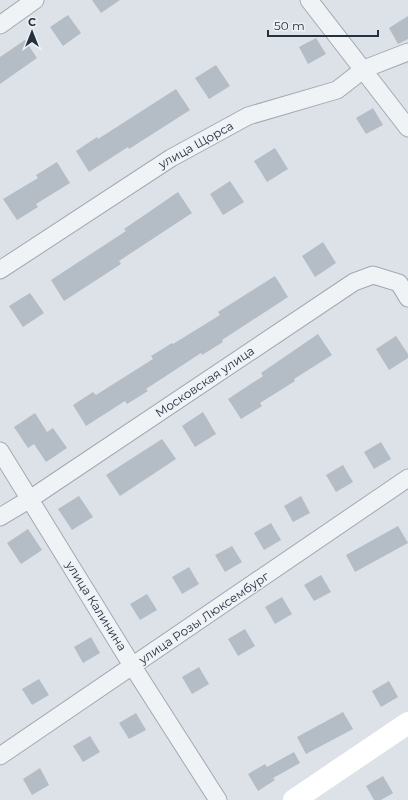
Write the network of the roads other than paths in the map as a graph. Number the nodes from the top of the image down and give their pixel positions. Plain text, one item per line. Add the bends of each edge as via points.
1 (35, 0) edge
2 (309, 0) edge
3 (0, 26) edge
4 (408, 52) edge
5 (364, 69) junction
6 (408, 128) edge
7 (0, 270) edge
8 (408, 298) edge
9 (0, 451) edge
10 (408, 478) edge
11 (30, 499) junction
12 (0, 517) edge
13 (133, 667) junction
14 (408, 723) edge
15 (0, 756) edge
16 (218, 800) edge
17 (294, 800) edge

1 - 3 street
2 - 5 street
4 - 5 street, улица Щорса
5 - 6 street
5 - 7 street, улица Щорса via 337,90 248,116 170,158
8 - 11 street, Московская улица via 399,283 373,276 354,282
9 - 11 street, улица Калинина
10 - 13 street, улица Розы Люксембург
11 - 12 street, Московская улица
11 - 13 street, улица Калинина
13 - 15 street, улица Розы Люксембург
13 - 16 street, улица Калинина
14 - 17 main road

